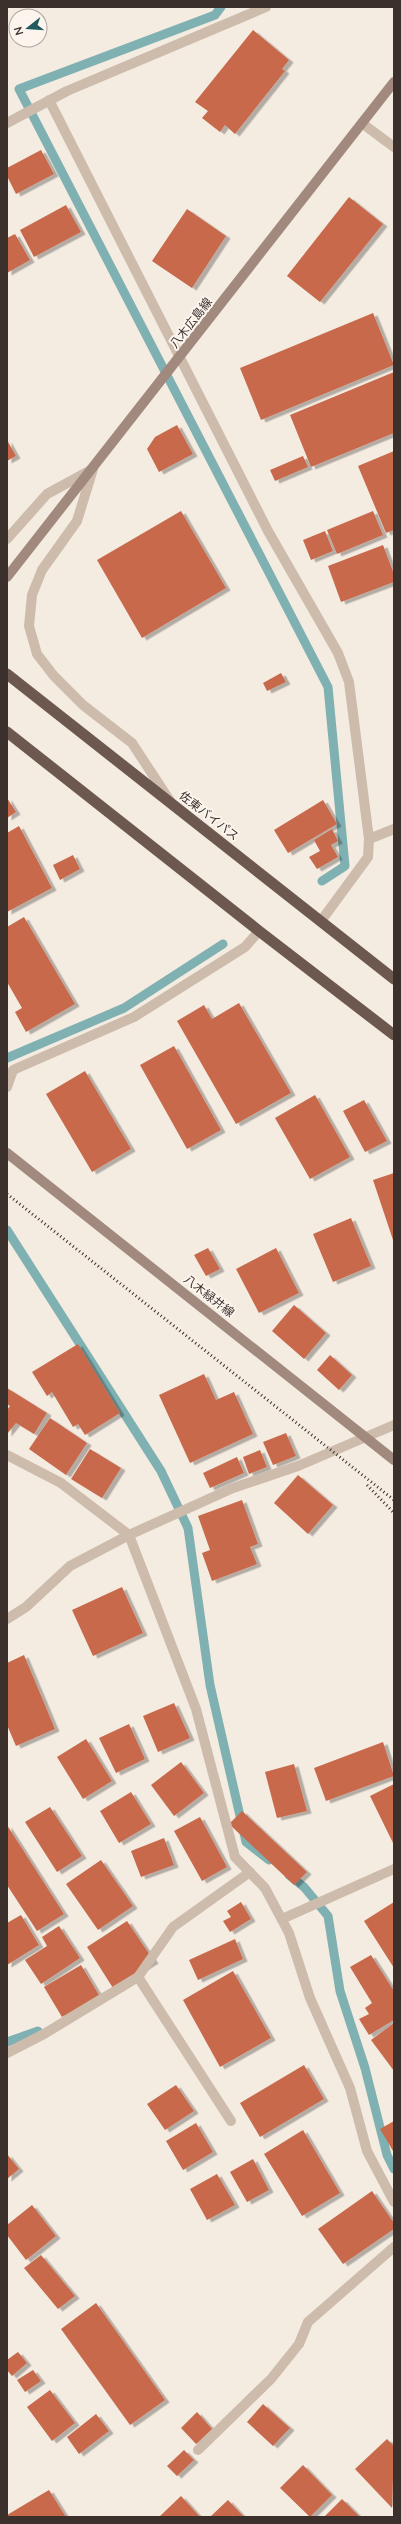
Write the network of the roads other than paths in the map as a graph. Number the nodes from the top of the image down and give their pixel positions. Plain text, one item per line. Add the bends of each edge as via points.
1 (266, 7) edge
2 (394, 82) edge
3 (49, 100) junction
4 (7, 123) edge
5 (363, 124) junction
6 (394, 147) edge
7 (179, 360) junction
8 (93, 469) junction
9 (7, 539) edge
10 (7, 577) edge
11 (7, 674) edge
12 (7, 732) edge
13 (173, 804) junction
14 (394, 829) edge
15 (369, 839) junction
16 (321, 921) junction
17 (259, 931) junction
18 (394, 979) edge
19 (394, 1035) edge
20 (7, 1088) edge
21 (7, 1153) edge
22 (394, 1425) edge
23 (365, 1437) junction
24 (7, 1455) edge
25 (394, 1460) edge
26 (129, 1535) junction
27 (7, 1619) edge
28 (394, 1869) edge
29 (250, 1872) junction
30 (282, 1919) junction
31 (138, 1976) junction
32 (7, 2053) edge
33 (232, 2121) dead end
34 (394, 2202) edge
35 (394, 2247) edge
36 (198, 2450) dead end

1 - 3 street
2 - 5 main road, 八木広島線
3 - 4 street
3 - 7 street
5 - 6 street
5 - 7 main road, 八木広島線
7 - 8 main road, 八木広島線
7 - 15 street via 268,531 338,653 349,682
8 - 9 street via 47,494
8 - 10 main road, 八木広島線
8 - 13 street via 77,521 42,570 32,595 29,626 37,654 54,676 83,705 132,743
11 - 13 highway, 佐東バイパス
12 - 17 highway
13 - 16 highway, 佐東バイパス
14 - 15 street
15 - 16 street via 368,857
16 - 18 highway, 佐東バイパス
17 - 19 highway
17 - 20 street via 245,947 134,1017 13,1070
21 - 23 main road, 八木緑井線
22 - 23 street
23 - 25 main road, 八木緑井線
23 - 26 street via 298,1466 233,1488
24 - 26 street via 61,1483
26 - 27 street via 70,1566 26,1607
26 - 29 street via 196,1709 235,1857
28 - 30 street
29 - 30 street via 265,1888
29 - 31 street via 173,1927
30 - 34 street via 310,1998 350,2088 367,2151
31 - 32 street via 44,2034
31 - 33 street
35 - 36 street via 308,2322 299,2344 271,2379

